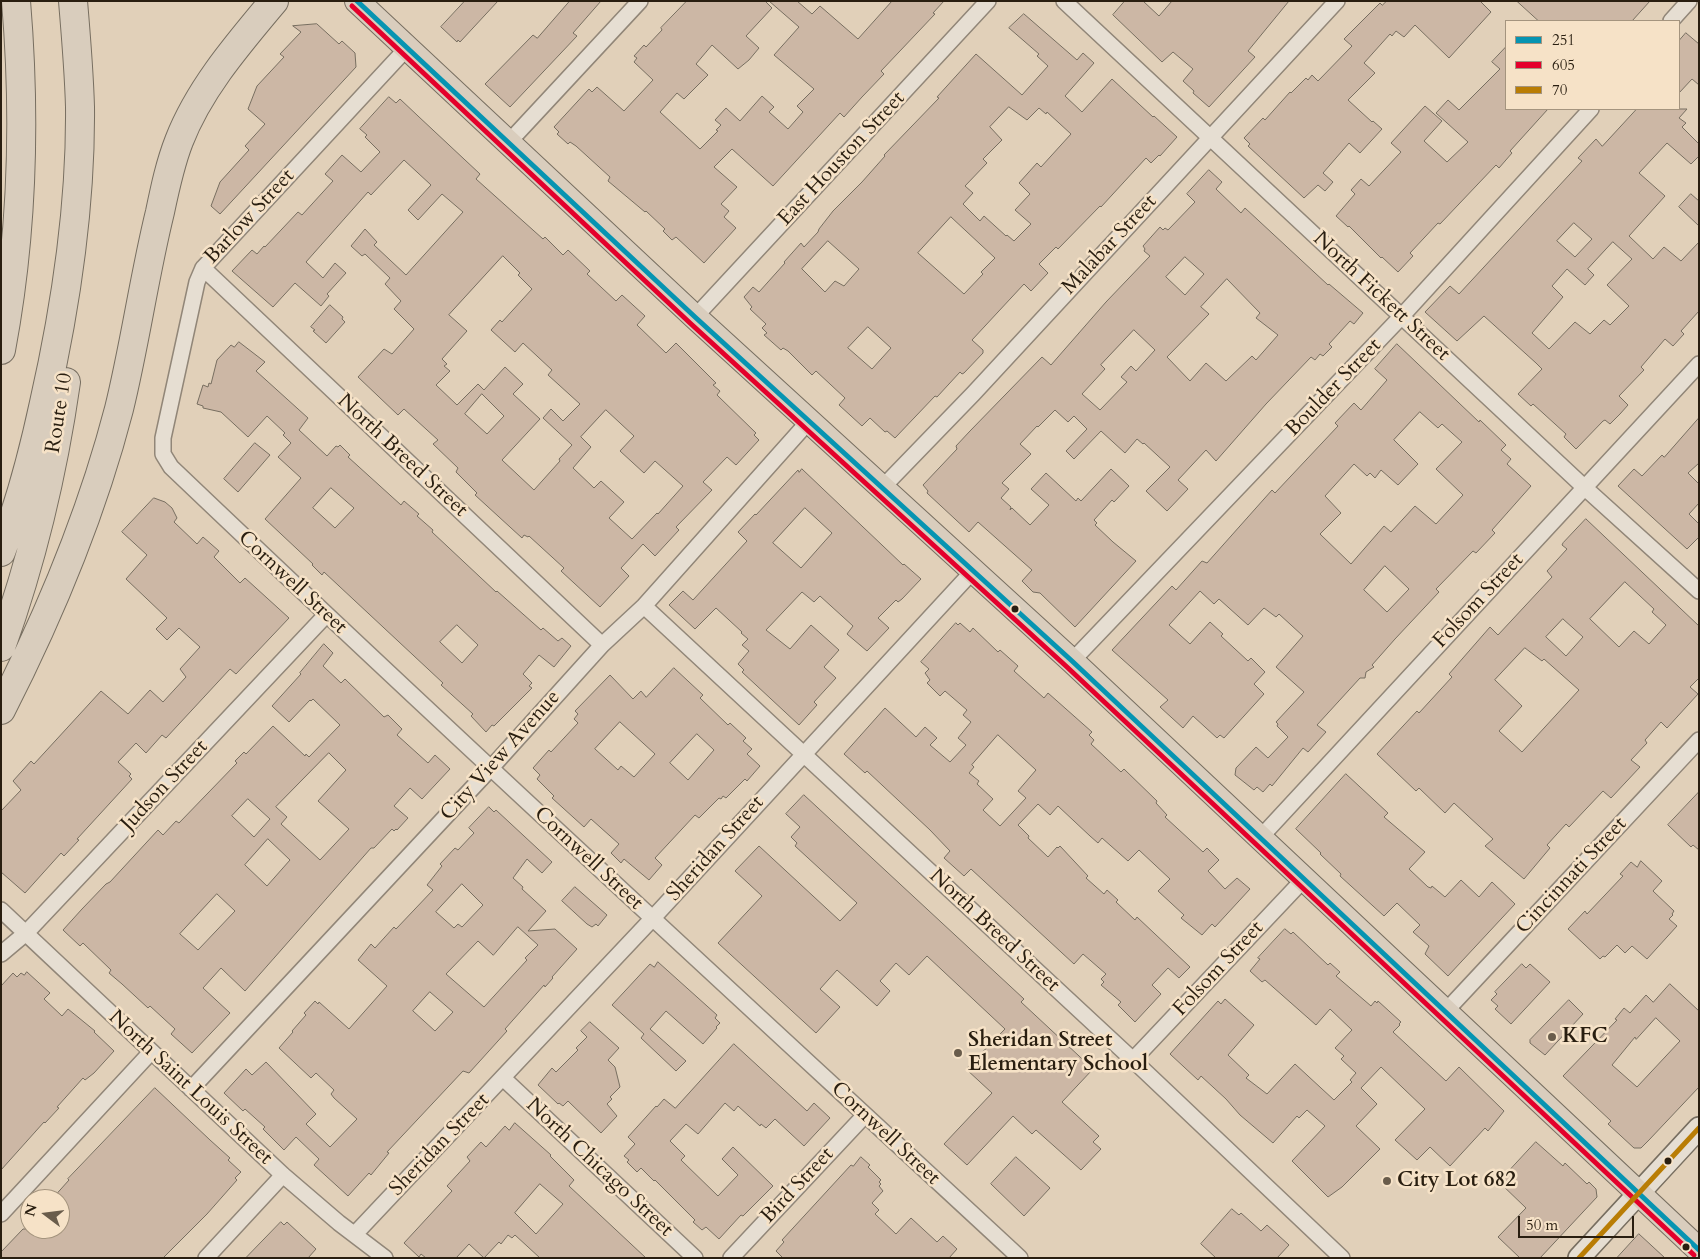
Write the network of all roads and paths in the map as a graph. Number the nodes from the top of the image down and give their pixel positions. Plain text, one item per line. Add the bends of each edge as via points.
1 (16, 1) edge
2 (73, 1) edge
3 (274, 1) edge
4 (357, 1) edge
5 (640, 1) edge
6 (988, 1) edge
7 (1064, 1) edge
8 (1337, 1) edge
9 (1690, 1) edge
10 (1699, 8) edge
11 (1672, 20) edge
12 (407, 48) junction
13 (1590, 110) edge
14 (1210, 137) junction
15 (508, 143) junction
16 (78, 171) junction
17 (203, 268) junction
18 (695, 316) junction
19 (1401, 317) junction
20 (1, 350) edge
21 (1699, 364) edge
22 (809, 421) junction
23 (163, 454) joint
24 (1584, 487) junction
25 (882, 488) junction
26 (1, 552) edge
27 (972, 572) junction
28 (1699, 591) edge
29 (644, 606) junction
30 (326, 615) junction
31 (602, 645) junction
32 (1, 647) edge
33 (1072, 661) junction
34 (1, 710) edge
35 (1699, 740) edge
36 (804, 753) junction
37 (491, 768) junction
38 (1260, 838) junction
39 (1304, 879) junction
40 (1, 910) edge
41 (652, 919) junction
42 (26, 933) junction
43 (1, 954) edge
44 (1445, 1012) junction
45 (151, 1052) junction
46 (1133, 1060) junction
47 (503, 1078) junction
48 (192, 1089) junction
49 (865, 1115) junction
50 (1699, 1128) edge
51 (283, 1175) junction
52 (1639, 1194) junction
53 (1, 1214) edge
54 (355, 1234) junction
55 (1699, 1250) edge
56 (206, 1258) edge
57 (385, 1258) edge
58 (695, 1258) edge
59 (731, 1258) edge
60 (1020, 1258) edge
61 (1342, 1258) edge
62 (1579, 1258) edge

1 - 20 highway via 22,167 12,283
2 - 16 highway via 79,98
3 - 34 highway via 232,52 194,109 179,140 157,223 119,408 94,493 44,624
4 - 12 main road
5 - 15 street
6 - 18 street, East Houston Street
7 - 14 street, North Fickett Street
8 - 14 street, Malabar Street
9 - 10 street
9 - 11 street
12 - 15 main road
12 - 17 street, Barlow Street
13 - 19 street, Boulder Street
14 - 19 street, North Fickett Street
14 - 25 street, Malabar Street
15 - 18 main road
16 - 26 highway via 74,232 51,373 32,453
16 - 32 highway, Route 10 via 73,310 61,417 46,496
17 - 23 street, Barlow Street via 197,282 165,429
17 - 31 street, North Breed Street
18 - 22 main road
19 - 24 street, North Fickett Street
19 - 33 street, Boulder Street
21 - 24 street, Folsom Street
22 - 25 main road
22 - 29 street, City View Avenue
23 - 30 street, Cornwell Street via 171,467
24 - 28 street, North Fickett Street
24 - 38 street, Folsom Street
25 - 27 main road
27 - 33 main road
27 - 36 street, Sheridan Street
29 - 31 street, City View Avenue
29 - 36 street, North Breed Street
30 - 37 street, Cornwell Street
30 - 42 street, Judson Street
31 - 37 street, City View Avenue
33 - 38 main road
35 - 44 street, Cincinnati Street
36 - 41 street, Sheridan Street
36 - 46 street, North Breed Street
37 - 41 street, Cornwell Street
37 - 48 street, City View Avenue
38 - 39 main road
39 - 44 main road
39 - 46 street, Folsom Street
40 - 42 street, North Saint Louis Street
41 - 47 street, Sheridan Street
41 - 49 street, Cornwell Street
42 - 43 street, Judson Street
42 - 45 street, North Saint Louis Street
44 - 52 main road
45 - 48 street, North Saint Louis Street
45 - 53 street
46 - 61 street, North Breed Street
47 - 54 street, Sheridan Street
47 - 58 street, North Chicago Street
48 - 51 street, North Saint Louis Street
49 - 59 street, Bird Street
49 - 60 street, Cornwell Street
50 - 52 main road
51 - 54 street, North Saint Louis Street
51 - 56 street
52 - 55 main road
52 - 62 main road
54 - 57 street, North Saint Louis Street

